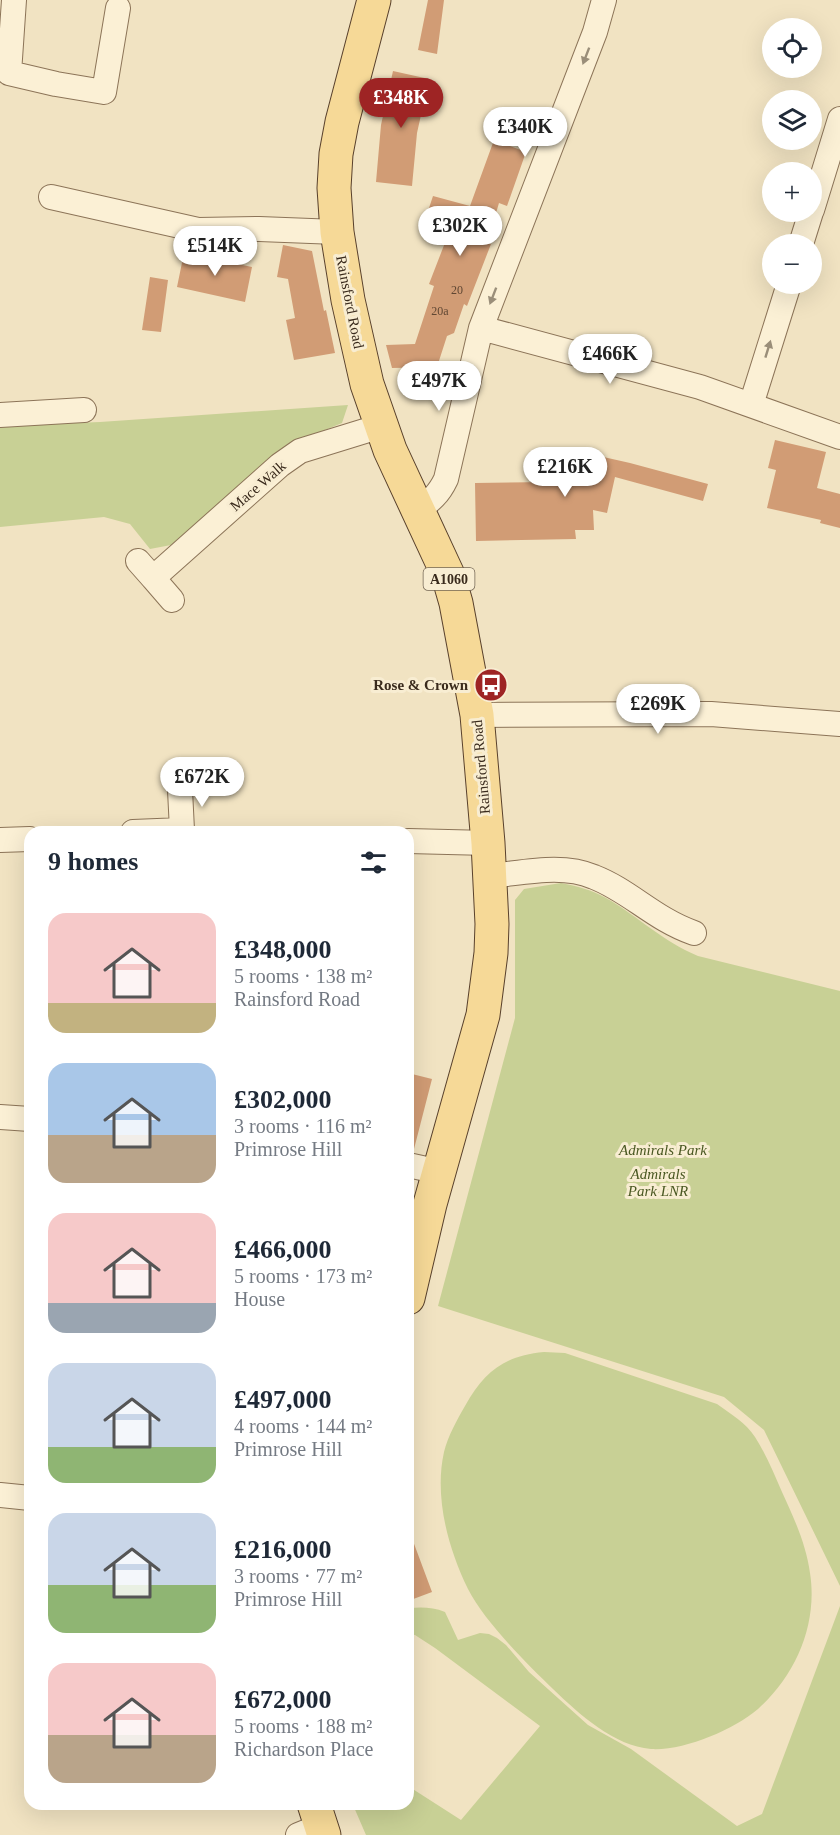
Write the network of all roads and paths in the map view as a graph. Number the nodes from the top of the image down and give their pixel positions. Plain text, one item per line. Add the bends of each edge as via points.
1 (14, 0) edge
2 (374, 0) edge
3 (604, 0) edge
4 (118, 8) dead end
5 (840, 119) edge
6 (822, 176) edge
7 (51, 196) dead end
8 (337, 232) junction
9 (786, 294) edge
10 (481, 328) junction
11 (751, 405) junction
12 (84, 410) dead end
13 (0, 416) edge
14 (381, 426) junction
15 (840, 437) edge
16 (417, 510) junction
17 (172, 600) dead end
18 (477, 715) junction
19 (840, 724) edge
20 (180, 790) dead end
21 (183, 826) edge
22 (24, 838) edge
23 (0, 840) edge
24 (414, 841) edge
25 (488, 843) junction
26 (489, 876) junction
27 (694, 933) dead end
28 (0, 1117) edge
29 (24, 1119) edge
30 (414, 1166) edge
31 (440, 1172) junction
32 (414, 1272) edge
33 (0, 1495) edge
34 (24, 1497) edge

1 - 4 street via 9,73 104,92
2 - 8 main road, Rainsford Road / A1060 via 336,154
3 -> 10 street
5 - 6 street
7 - 8 street via 198,230
8 - 14 main road, Rainsford Road / A1060 via 359,351
11 -> 9 street
10 - 11 street via 700,387
10 - 16 street via 446,479 440,492
11 - 15 street
12 - 13 street
14 - 16 main road, Rainsford Road / A1060
14 - 17 street, Mace Walk via 300,451 146,570
16 - 18 main road, Rainsford Road / A1060 via 448,575
18 - 19 street via 711,714
18 - 25 main road, Rainsford Road / A1060
20 - 21 street
22 - 23 street
24 - 25 street
25 - 26 main road, Rainsford Road / A1060
26 - 27 street via 550,870 584,873 667,922
26 - 31 main road, Rainsford Road / A1060 via 491,953 483,1015
28 - 29 street
30 - 31 street
31 - 32 main road, Rainsford Road / A1060
33 - 34 street

